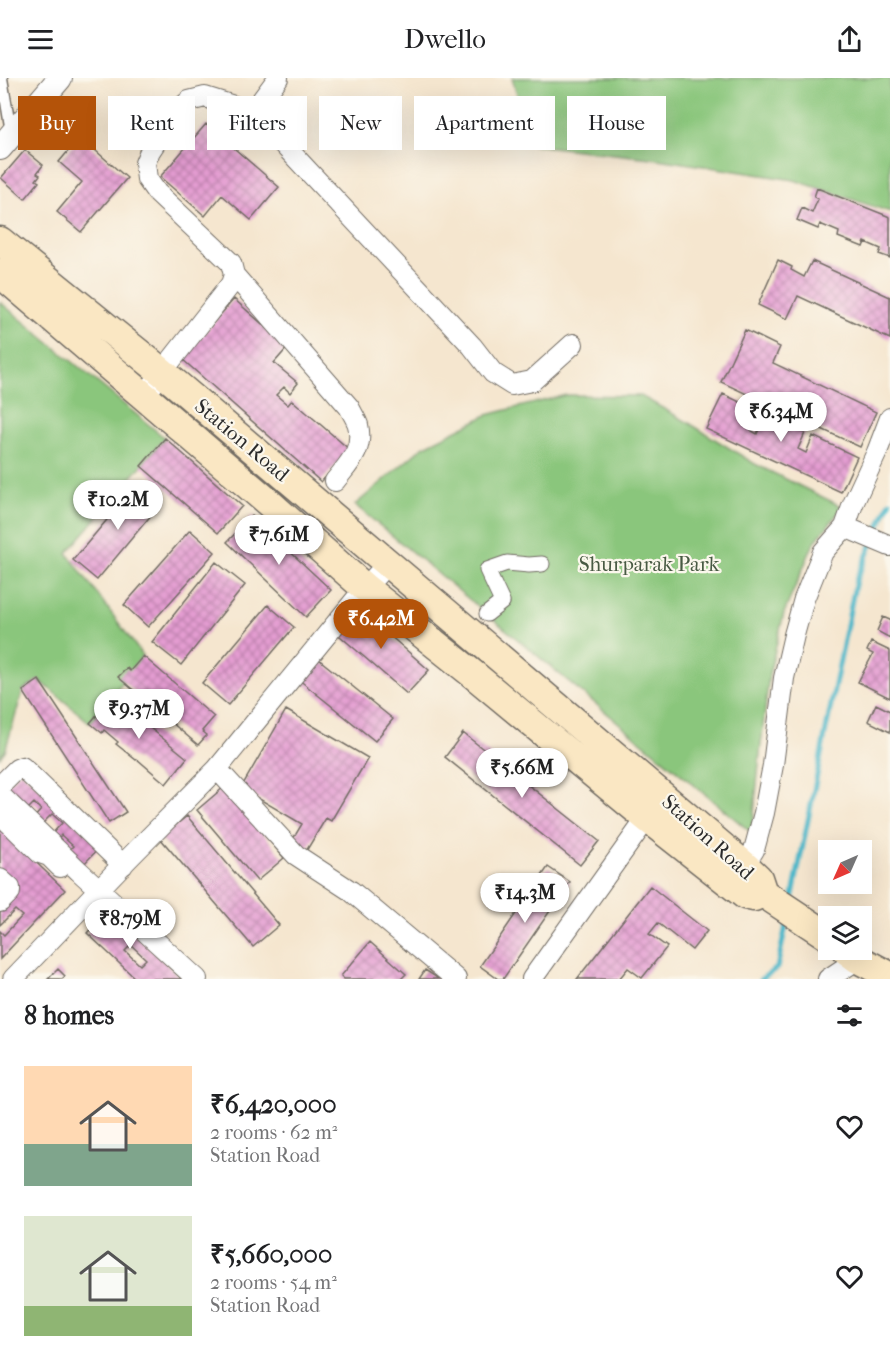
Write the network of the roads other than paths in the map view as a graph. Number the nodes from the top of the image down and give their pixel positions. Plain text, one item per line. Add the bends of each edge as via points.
1 (2, 78) edge
2 (60, 78) edge
3 (278, 78) edge
4 (265, 96) edge
5 (207, 98) edge
6 (6, 142) edge
7 (289, 150) edge
8 (0, 241) edge
9 (0, 273) edge
10 (234, 275) junction
11 (573, 344) dead end
12 (162, 372) junction
13 (144, 397) junction
14 (890, 418) edge
15 (335, 481) dead end
16 (332, 517) junction
17 (849, 528) junction
18 (312, 540) junction
19 (890, 546) edge
20 (387, 564) junction
21 (542, 564) dead end
22 (365, 588) junction
23 (479, 625) junction
24 (494, 654) junction
25 (474, 675) junction
26 (217, 769) junction
27 (0, 786) edge
28 (0, 795) edge
29 (656, 808) junction
30 (0, 814) edge
31 (123, 864) junction
32 (738, 875) junction
33 (0, 879) edge
34 (96, 893) junction
35 (0, 902) edge
36 (818, 929) edge
37 (846, 960) edge
38 (862, 960) edge
39 (890, 976) edge
40 (13, 979) edge
41 (197, 979) edge
42 (456, 979) edge
43 (532, 979) edge
44 (828, 979) edge

1 - 6 lane
2 - 6 street
3 - 4 street
5 - 10 street via 189,101 176,113 150,150 145,163 147,178 157,193 231,263
7 - 11 street via 493,373 512,385 532,381
8 - 12 main road, Station Road
9 - 13 main road, Station Road
10 - 12 street
10 - 15 street via 349,407 358,424 355,456
12 - 13 street
12 - 16 main road, Station Road
13 - 18 main road, Station Road
14 - 17 street via 853,504
16 - 18 main road
16 - 20 main road, Station Road
17 - 19 street
17 - 32 street via 823,552 804,599 784,678 764,813 754,850
18 - 22 main road, Station Road
20 - 22 street
20 - 23 main road, Station Road
21 - 23 street via 507,563 487,570 502,602
22 - 25 main road, Station Road
22 - 26 street
23 - 24 main road, Station Road
24 - 25 main road
24 - 29 main road, Station Road
25 - 29 main road, Station Road
26 - 31 street
26 - 42 street via 296,855 351,891
27 - 31 street via 22,767
28 - 34 street via 79,871
29 - 32 main road, Station Road
29 - 43 street
30 - 34 street via 40,853 49,855
31 - 34 street
32 - 36 main road, Station Road via 758,878 766,895
33 - 35 street via 10,892
34 - 40 street
34 - 41 street
37 - 44 street
38 - 39 main road

